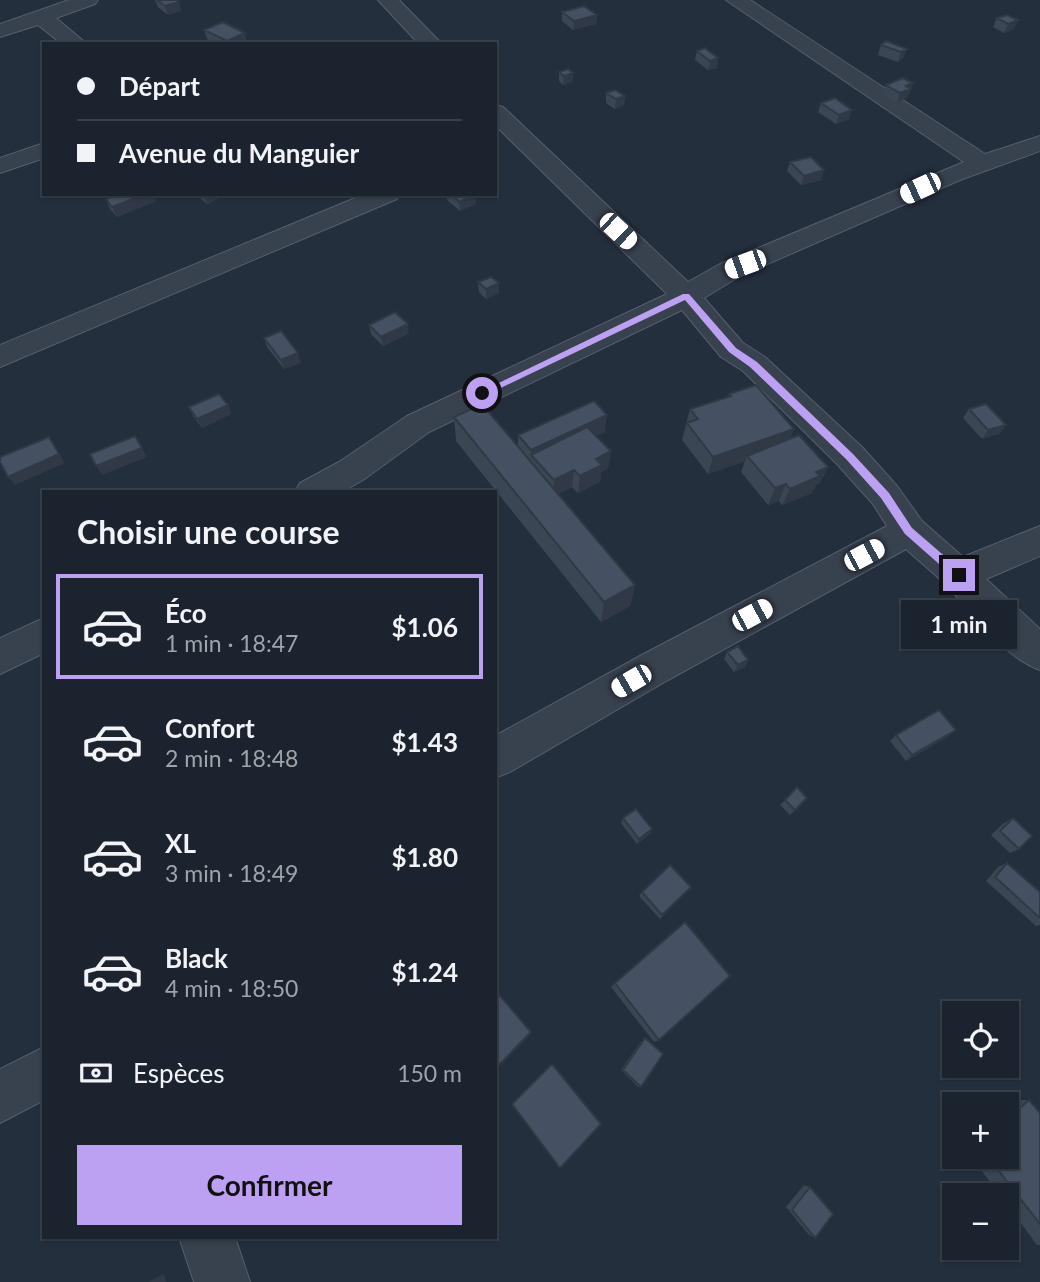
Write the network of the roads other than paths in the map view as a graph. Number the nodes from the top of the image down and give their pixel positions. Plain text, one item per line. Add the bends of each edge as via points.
1 (88, 0) edge
2 (388, 0) edge
3 (736, 0) edge
4 (41, 17) junction
5 (0, 31) edge
6 (73, 42) edge
7 (429, 42) edge
8 (497, 117) edge
9 (1040, 144) edge
10 (508, 145) edge
11 (42, 151) edge
12 (982, 163) junction
13 (0, 166) edge
14 (376, 196) edge
15 (686, 296) junction
16 (0, 357) edge
17 (316, 490) edge
18 (909, 531) junction
19 (1040, 540) edge
20 (959, 575) junction
21 (42, 635) edge
22 (1040, 653) edge
23 (0, 657) edge
24 (497, 757) edge
25 (42, 1073) edge
26 (0, 1097) edge
27 (208, 1239) edge
28 (222, 1282) edge

1 - 4 street
2 - 7 street
3 - 12 street
4 - 5 street
4 - 6 street
8 - 10 street
9 - 12 street
10 - 15 street
11 - 13 street
12 - 15 street via 730,270
14 - 16 street
15 - 17 street via 418,424
15 - 18 street via 732,350 754,365 850,456
18 - 20 street
18 - 24 street
19 - 20 street
20 - 22 street
21 - 23 street
25 - 26 street
27 - 28 street

